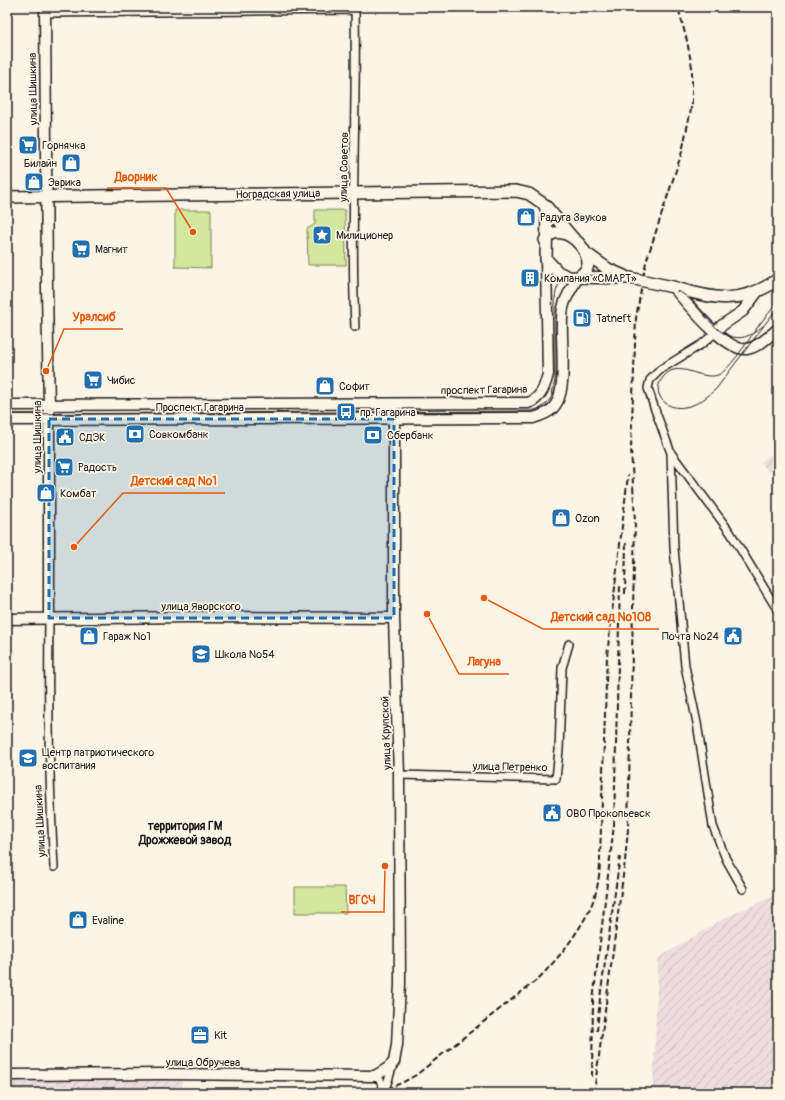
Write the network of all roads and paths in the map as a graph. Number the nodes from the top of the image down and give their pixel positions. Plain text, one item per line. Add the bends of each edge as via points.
1 (355, 8) edge
2 (45, 10) edge
3 (355, 193) junction
4 (47, 196) junction
5 (7, 197) edge
6 (545, 204) junction
7 (572, 237) junction
8 (545, 240) junction
9 (587, 254) junction
10 (546, 259) junction
11 (578, 277) junction
12 (630, 278) junction
13 (778, 280) edge
14 (673, 287) junction
15 (758, 291) junction
16 (355, 327) dead end
17 (778, 329) edge
18 (715, 333) junction
19 (361, 403) joint
20 (394, 403) junction
21 (7, 405) edge
22 (49, 405) junction
23 (49, 419) junction
24 (394, 419) junction
25 (7, 420) edge
26 (671, 453) junction
27 (778, 611) edge
28 (49, 618) junction
29 (394, 618) junction
30 (7, 619) edge
31 (569, 644) dead end
32 (399, 775) junction
33 (54, 867) dead end
34 (743, 889) dead end
35 (394, 1062) junction
36 (7, 1075) edge
37 (375, 1076) junction
38 (384, 1092) edge

1 - 2 street
1 - 3 street, улица Советов
2 - 4 main road, улица Шишкина
3 - 4 main road, Ноградская улица
3 - 6 main road, Ноградская улица via 516,191 529,194
3 - 16 street, улица Советов via 352,271
4 - 5 main road, Ноградская улица
4 - 22 main road, улица Шишкина
6 - 7 main road, Ноградская улица
6 - 8 main road
7 - 8 main road via 557,232 551,233
7 - 9 main road
8 - 10 main road
9 - 11 main road via 587,268
9 - 12 main road via 608,269
10 - 11 main road via 554,269 565,276
10 - 20 main road, проспект Гагарина via 548,374 537,398 528,403
11 - 12 main road
11 - 24 main road via 563,307 563,379 560,396 552,410 533,418
12 - 14 main road, bridge
13 - 15 main road
14 - 15 main road via 702,296 719,298 740,297
14 - 18 main road
15 - 18 main road via 743,311
17 - 18 main road via 754,346 744,349 727,342
18 - 26 street via 702,344 660,369 650,380 648,388
19 - 20 main road, проспект Гагарина
19 - 22 main road, Проспект Гагарина
20 - 24 street, улица Крупской
21 - 22 main road, Проспект Гагарина
22 - 23 main road, улица Шишкина
23 - 24 main road, Проспект Гагарина
23 - 25 main road, Проспект Гагарина
23 - 28 main road, улица Шишкина
24 - 29 main road, улица Крупской
26 - 27 street via 730,532
26 - 34 street via 674,548 685,666 713,826 726,859
28 - 29 main road, улица Яворского
28 - 30 main road, улица Яворского
28 - 33 street, улица Шишкина via 50,802
29 - 32 main road, улица Крупской
31 - 32 street, улица Петренко via 562,668 556,779
32 - 35 main road, улица Крупской via 400,984 398,1045
35 - 37 main road
35 - 38 street
36 - 37 main road, улица Обручева
37 - 38 street via 380,1080

